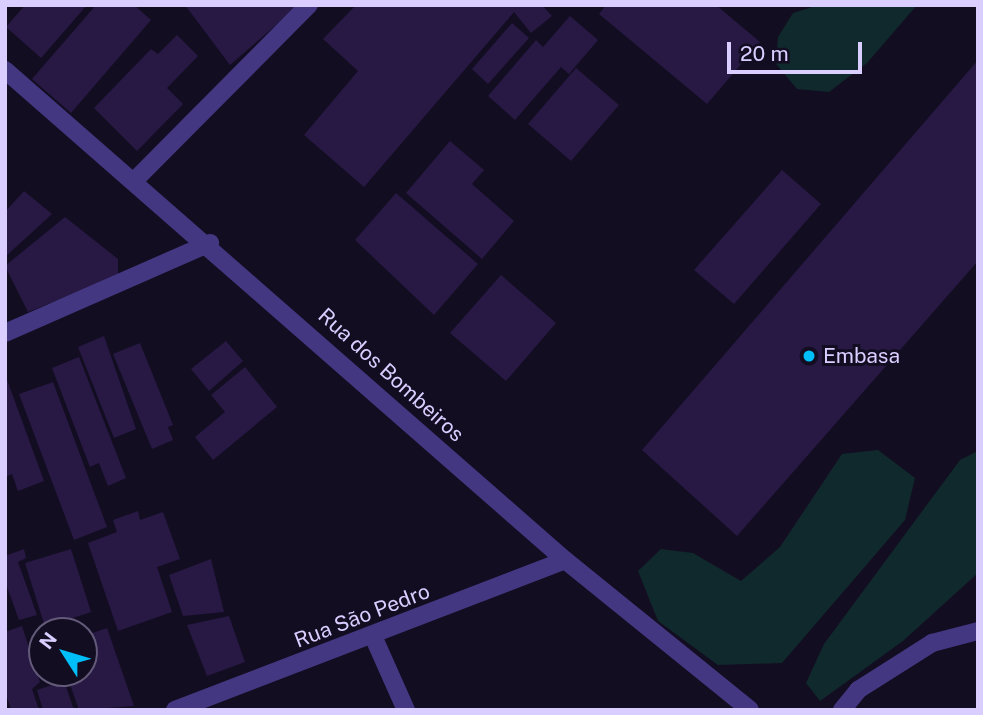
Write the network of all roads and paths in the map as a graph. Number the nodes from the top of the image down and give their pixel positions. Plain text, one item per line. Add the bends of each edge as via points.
1 (309, 5) edge
2 (5, 70) edge
3 (135, 180) junction
4 (210, 243) junction
5 (5, 333) edge
6 (565, 560) junction
7 (978, 631) edge
8 (373, 636) junction
9 (174, 710) edge
10 (406, 710) edge
11 (750, 710) edge
12 (842, 710) edge

1 - 3 street
2 - 3 street, Rua dos Bombeiros
3 - 4 street, Rua dos Bombeiros
4 - 5 street
4 - 6 street, Rua dos Bombeiros
6 - 8 street, Rua São Pedro
6 - 11 street, Rua dos Bombeiros
7 - 12 street via 932,643 858,690
8 - 9 street, Rua São Pedro
8 - 10 street

